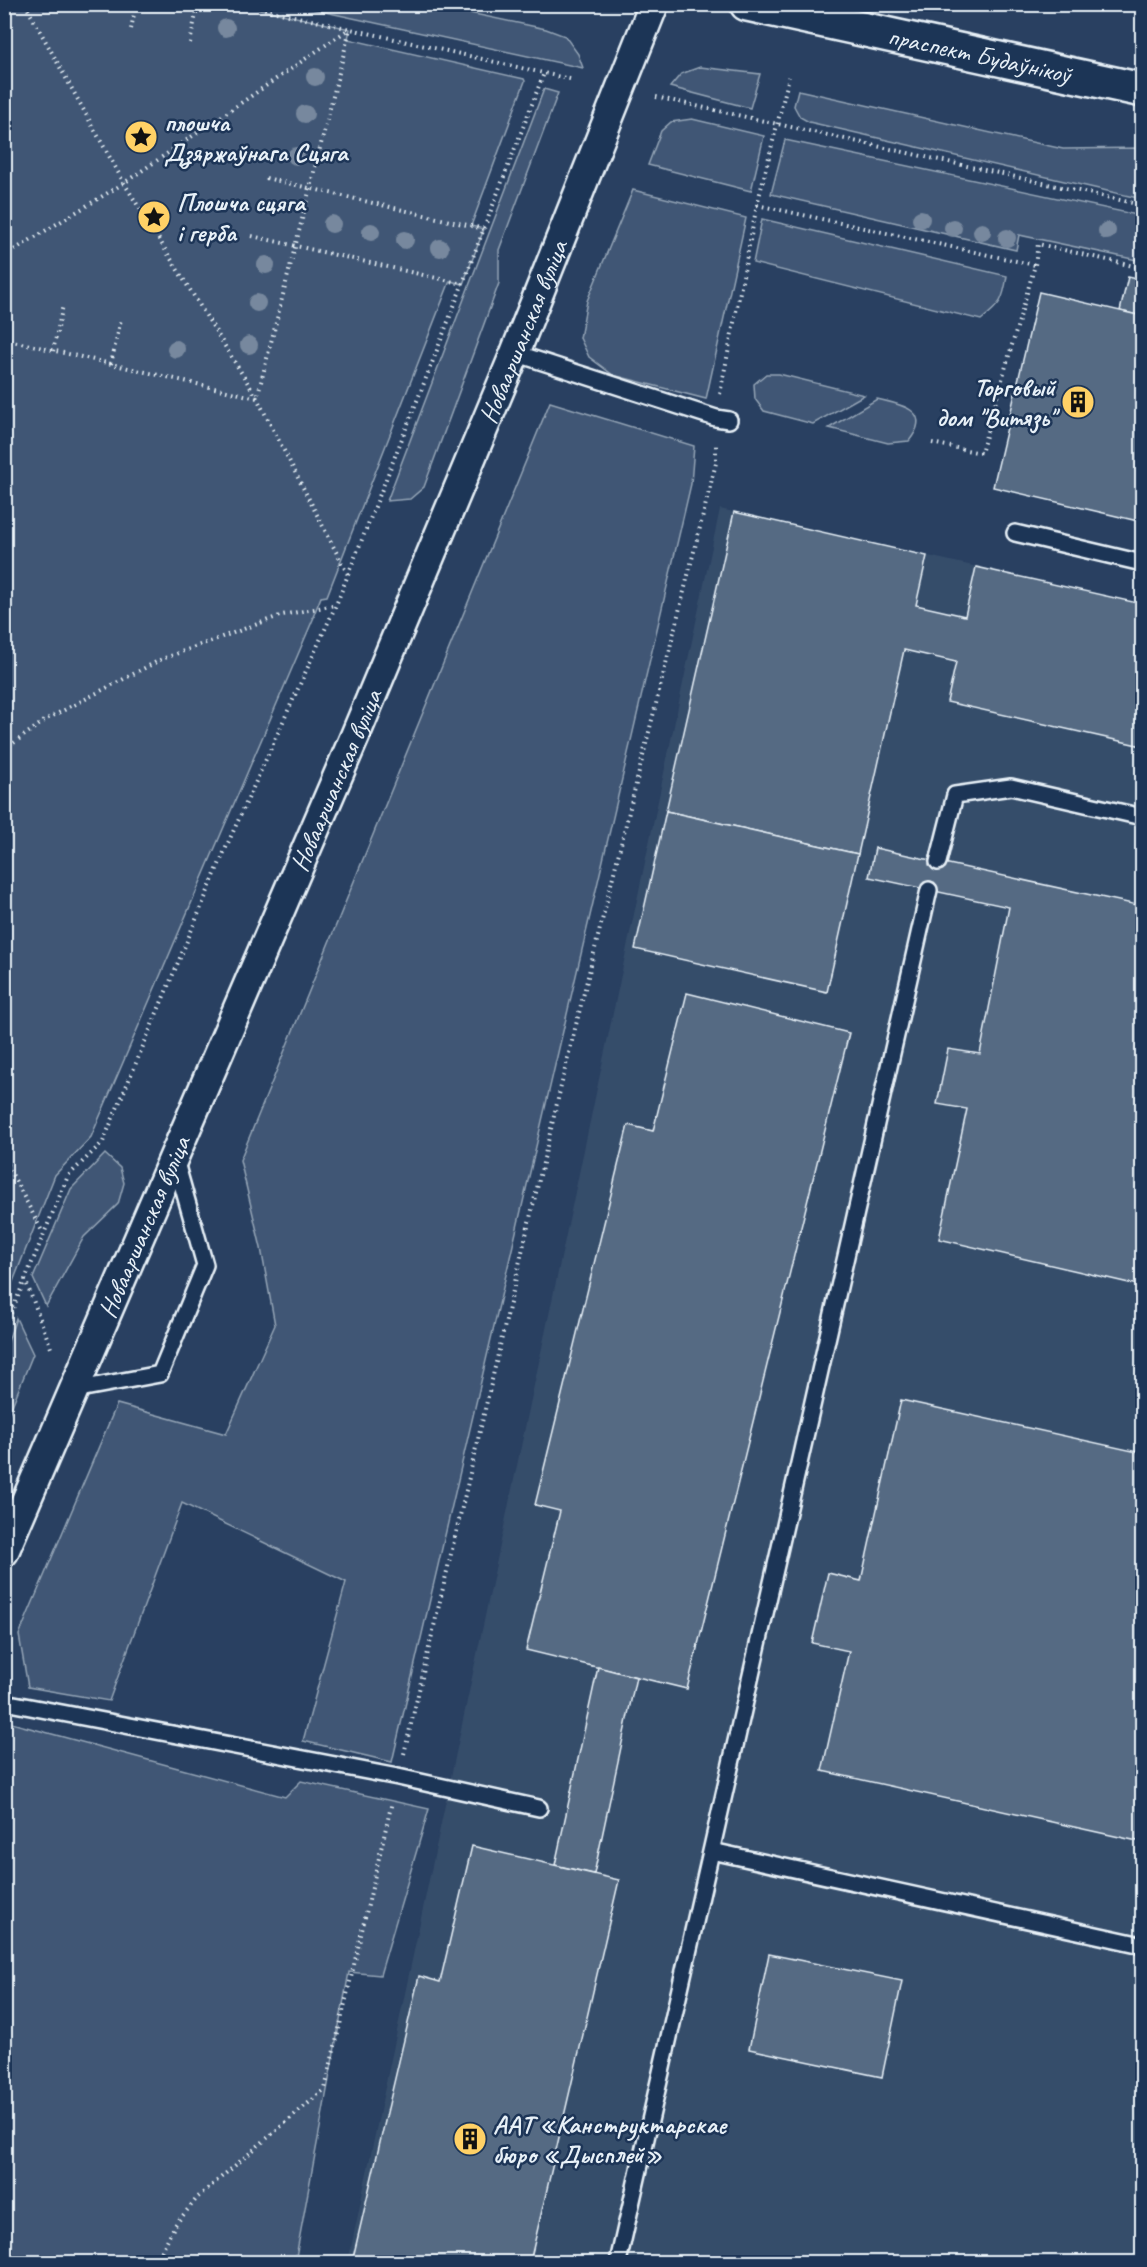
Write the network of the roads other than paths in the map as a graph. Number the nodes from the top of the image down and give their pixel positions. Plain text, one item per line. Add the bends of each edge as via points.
1 (654, 4) edge
2 (747, 4) edge
3 (1143, 90) edge
4 (515, 353) junction
5 (722, 419) road end
6 (1014, 533) dead end
7 (1143, 563) edge
8 (1143, 817) edge
9 (938, 862) dead end
10 (929, 890) dead end
11 (174, 1157) junction
12 (74, 1390) junction
13 (4, 1552) edge
14 (4, 1702) edge
15 (539, 1808) dead end
16 (712, 1851) junction
17 (1143, 1945) edge
18 (618, 2262) edge

1 - 4 street, Новааршанская вуліца
2 - 3 main road, праспект Будаўнікоў
4 - 5 lane
4 - 11 street, Новааршанская вуліца
6 - 7 lane
8 - 9 lane via 1011,787 955,795
10 - 16 lane
11 - 12 street, Новааршанская вуліца
11 - 12 lane via 205,1265 160,1374
12 - 13 street, Новааршанская вуліца
14 - 15 lane via 398,1777
16 - 17 lane
16 - 18 lane

